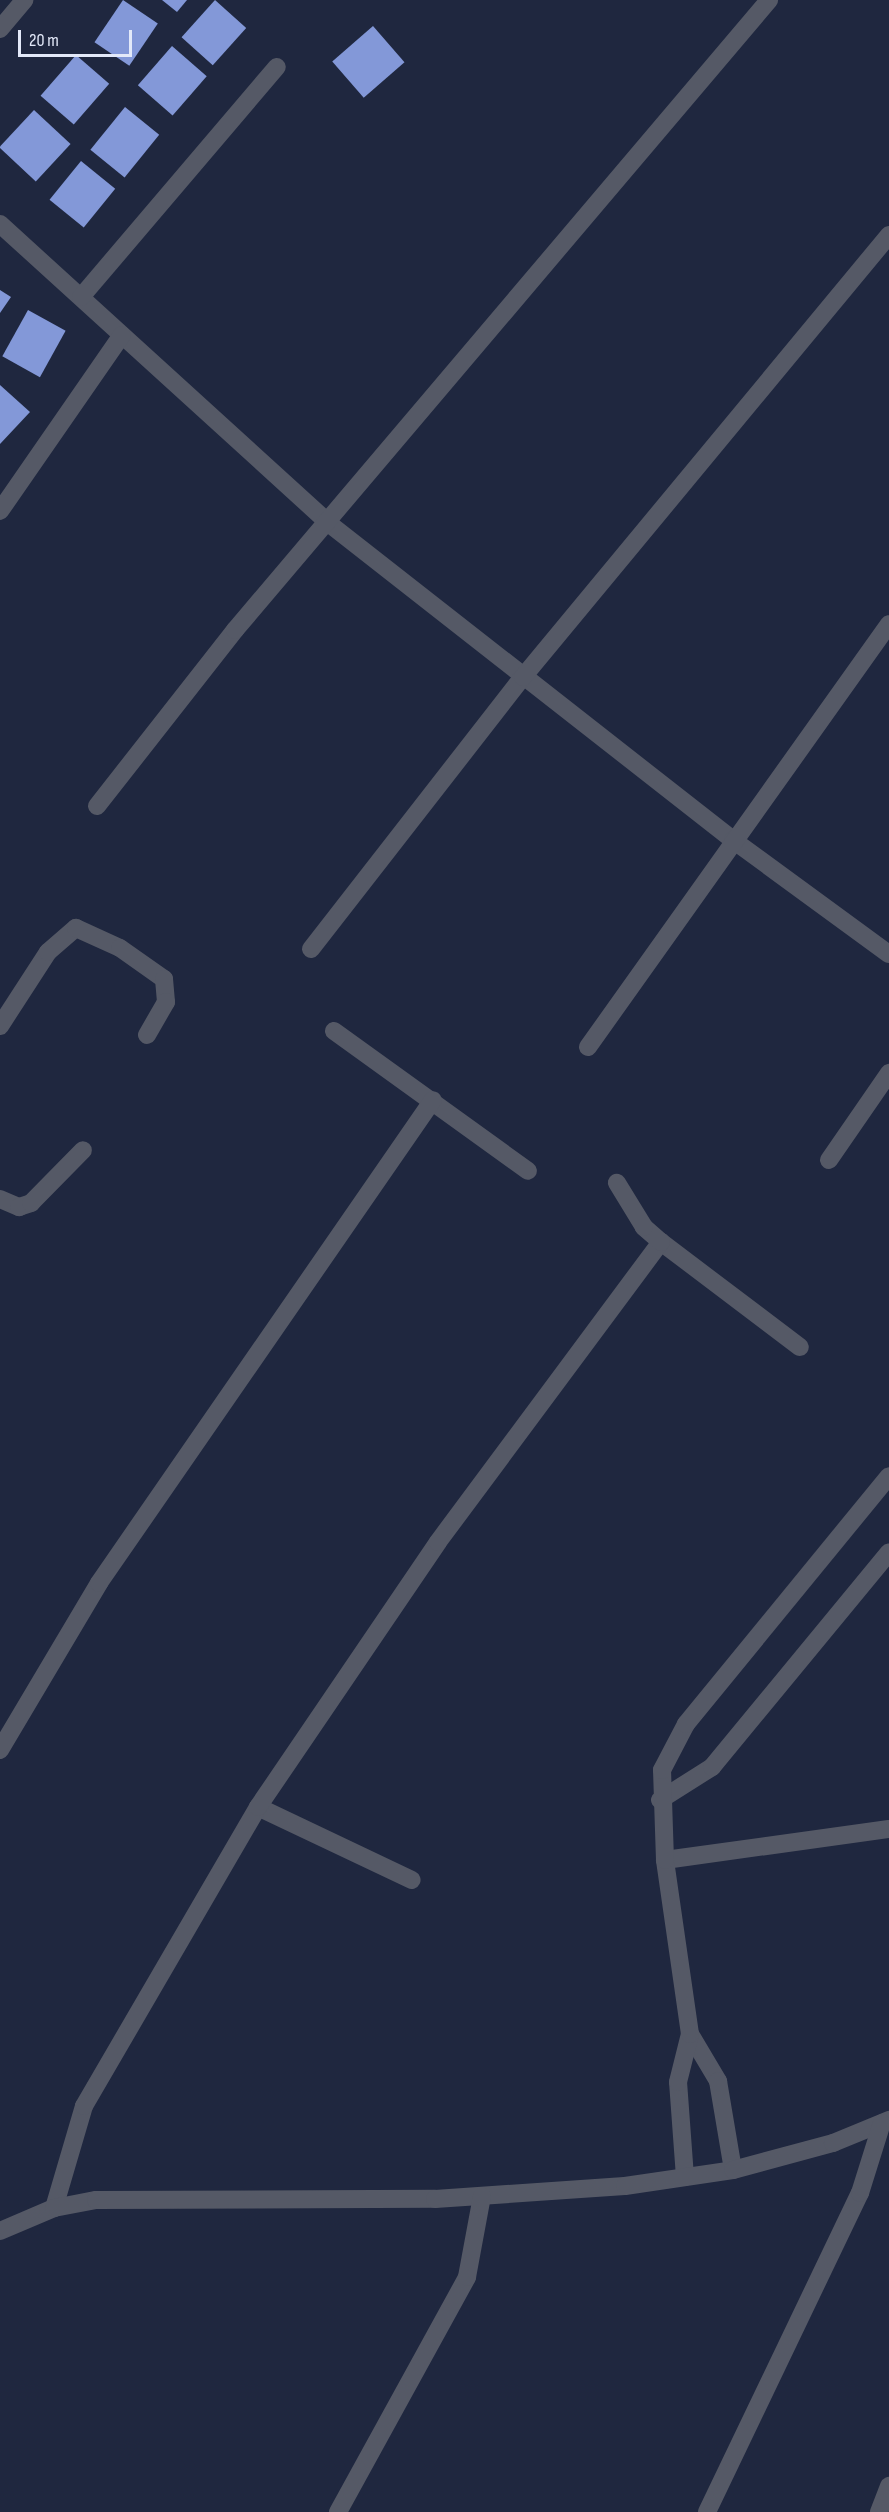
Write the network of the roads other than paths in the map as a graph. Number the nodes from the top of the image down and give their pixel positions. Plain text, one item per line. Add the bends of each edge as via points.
1 (24, 0) edge
2 (769, 0) edge
3 (0, 29) edge
4 (277, 67) dead end
5 (0, 224) edge
6 (889, 235) edge
7 (81, 297) junction
8 (122, 335) junction
9 (0, 511) edge
10 (327, 522) junction
11 (889, 624) edge
12 (523, 677) junction
13 (97, 806) dead end
14 (733, 840) junction
15 (311, 949) dead end
16 (889, 954) edge
17 (0, 1026) edge
18 (334, 1031) dead end
19 (147, 1035) dead end
20 (588, 1047) dead end
21 (889, 1073) edge
22 (433, 1100) junction
23 (83, 1150) dead end
24 (829, 1160) dead end
25 (528, 1171) dead end
26 (617, 1183) dead end
27 (0, 1199) edge
28 (662, 1242) junction
29 (800, 1347) dead end
30 (889, 1476) edge
31 (889, 1552) edge
32 (0, 1750) edge
33 (660, 1800) junction
34 (258, 1807) junction
35 (889, 1829) edge
36 (664, 1860) junction
37 (412, 1880) dead end
38 (690, 2034) junction
39 (886, 2122) edge
40 (733, 2170) junction
41 (685, 2177) junction
42 (482, 2196) junction
43 (54, 2208) junction
44 (0, 2231) edge
45 (889, 2487) edge
46 (338, 2512) edge
47 (707, 2512) edge
48 (879, 2512) edge

1 - 3 street
2 - 10 street
4 - 7 street
5 - 7 street
6 - 12 street
7 - 8 street
8 - 9 street
8 - 10 street
10 - 12 street
10 - 13 street
11 - 14 street
12 - 14 street
12 - 15 street
14 - 16 street
14 - 20 street
17 - 19 street via 48,952 76,928 120,948 164,979 166,1002
18 - 22 street
21 - 24 street
22 - 25 street
22 - 32 street via 99,1582
23 - 27 street via 31,1203 19,1207
26 - 28 street via 644,1227
28 - 29 street
28 - 34 street via 459,1513
30 - 33 street via 686,1724 668,1752
31 - 33 street via 712,1767
33 - 36 street
34 - 37 street
34 - 43 street via 84,2106
35 - 36 street
36 - 38 street
38 - 40 street via 718,2081
38 - 41 street via 678,2082
39 - 40 street via 832,2143
39 - 47 street via 860,2193
40 - 41 street
41 - 42 street
42 - 43 street via 151,2198
42 - 46 street via 467,2277
43 - 44 street
45 - 48 street

